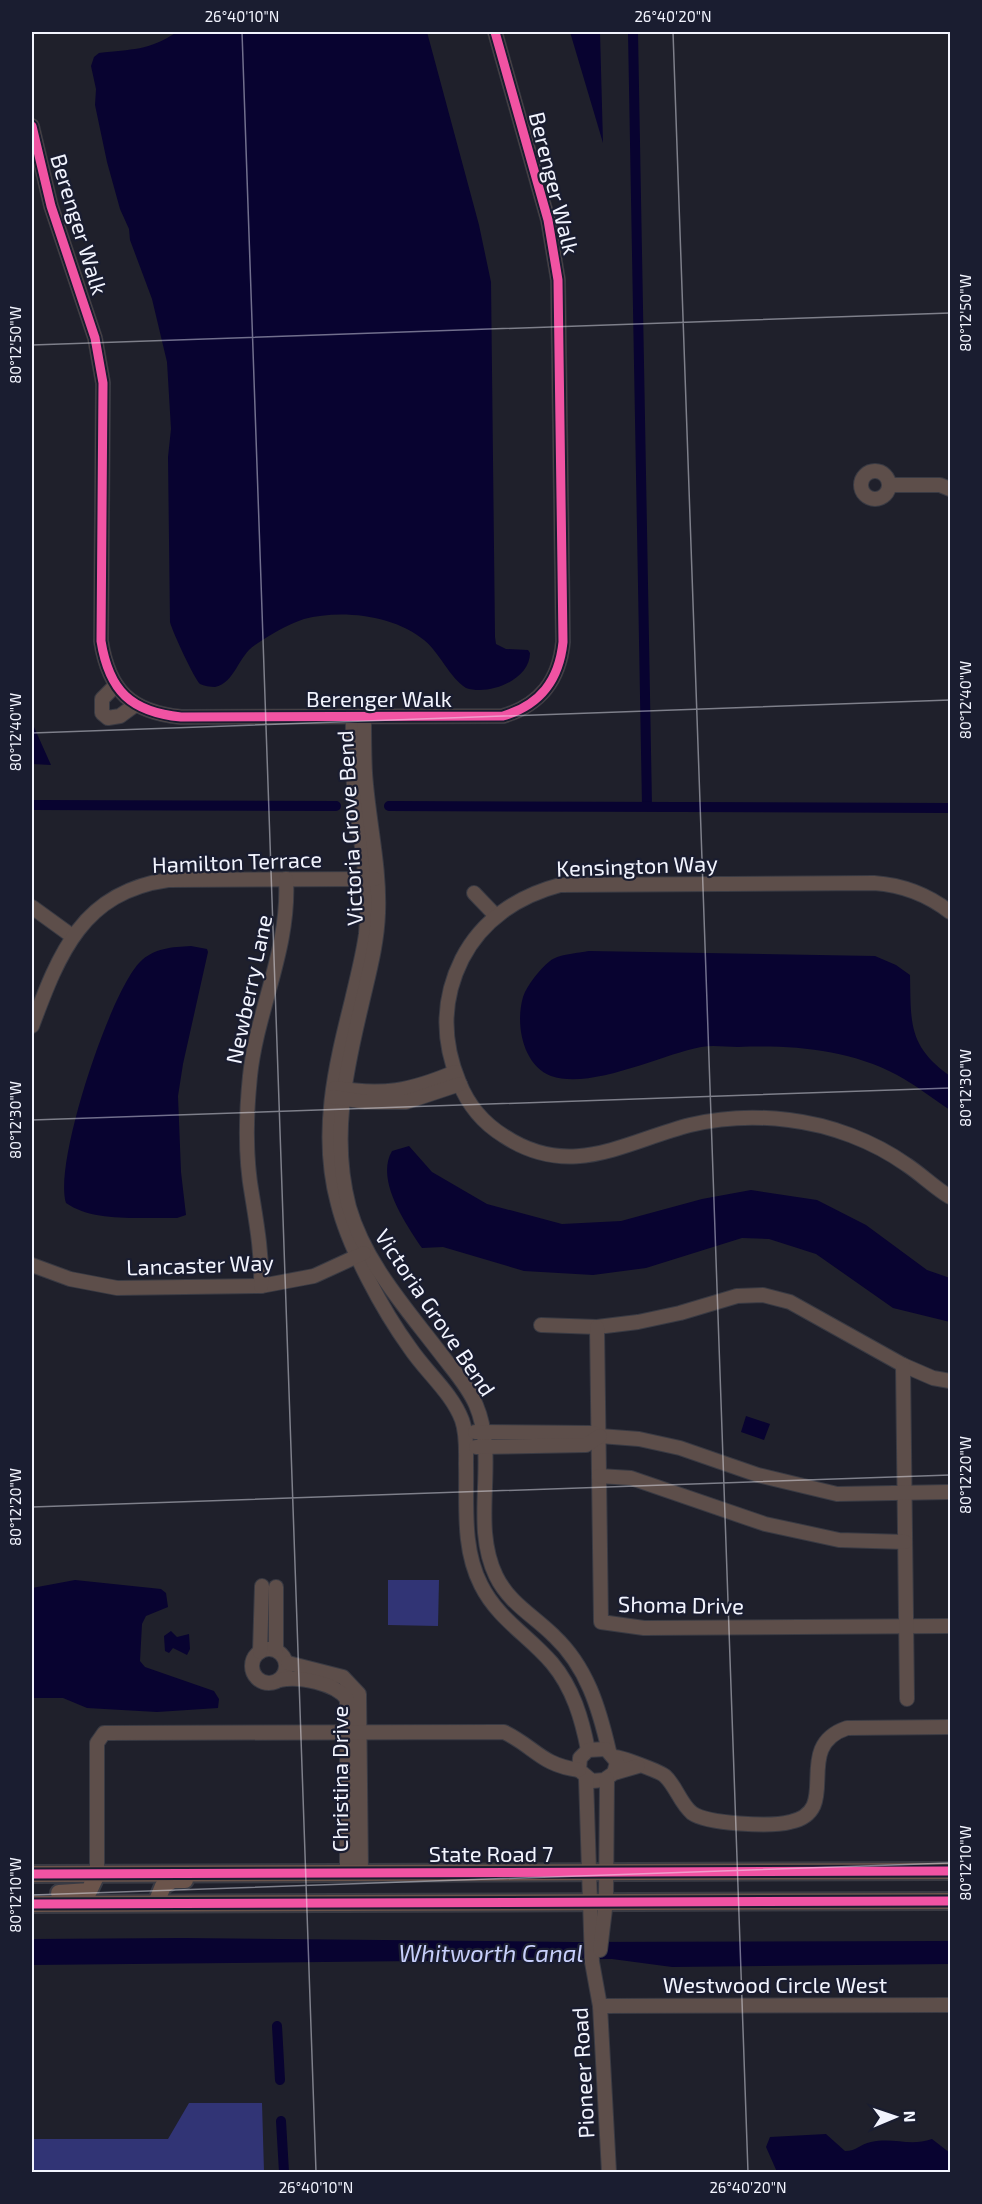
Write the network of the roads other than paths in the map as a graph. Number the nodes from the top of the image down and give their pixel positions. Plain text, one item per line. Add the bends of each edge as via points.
1 (495, 32) edge
2 (32, 126) edge
3 (890, 485) dead end
4 (951, 489) edge
5 (116, 685) junction
6 (135, 705) junction
7 (359, 717) junction
8 (286, 879) junction
9 (372, 879) junction
10 (474, 893) dead end
11 (32, 907) edge
12 (951, 912) edge
13 (496, 916) junction
14 (72, 936) junction
15 (32, 1026) edge
16 (457, 1078) junction
17 (337, 1093) junction
18 (951, 1197) edge
19 (362, 1254) junction
20 (32, 1265) edge
21 (261, 1286) junction
22 (541, 1325) dead end
23 (597, 1327) junction
24 (903, 1365) junction
25 (951, 1381) edge
26 (465, 1432) junction
27 (483, 1432) junction
28 (600, 1436) junction
29 (466, 1447) junction
30 (484, 1447) junction
31 (599, 1476) junction
32 (951, 1492) edge
33 (904, 1493) junction
34 (905, 1542) junction
35 (951, 1626) edge
36 (906, 1627) junction
37 (276, 1650) junction
38 (260, 1652) junction
39 (288, 1663) junction
40 (280, 1680) junction
41 (907, 1699) dead end
42 (951, 1727) edge
43 (353, 1733) junction
44 (612, 1754) junction
45 (583, 1764) junction
46 (638, 1766) junction
47 (610, 1776) junction
48 (951, 1871) edge
49 (354, 1872) junction
50 (589, 1872) junction
51 (607, 1872) junction
52 (233, 1873) junction
53 (32, 1874) edge
54 (97, 1874) junction
55 (32, 1893) edge
56 (598, 1901) junction
57 (951, 1901) edge
58 (156, 1903) junction
59 (32, 1904) edge
60 (951, 2005) edge
61 (600, 2006) junction
62 (609, 2172) edge

1 - 7 street, Berenger Walk via 548,220 558,280 561,657 551,684 541,696 529,706 503,716
2 - 5 street, Berenger Walk via 51,206 95,338 103,383 101,641 104,663
3 - 4 street
5 - 6 street, Berenger Walk
5 - 6 street via 102,699 102,713 115,718
6 - 7 street, Berenger Walk via 159,715 181,717
7 - 9 street, Victoria Grove Bend
8 - 9 street, Hamilton Terrace
8 - 14 street, Hamilton Terrace via 152,882 107,901
8 - 21 street, Newberry Lane via 286,924 254,1045 247,1107 250,1186 261,1244
9 - 17 street, Victoria Grove Bend via 378,914 372,962
10 - 13 street
11 - 14 street
12 - 13 street, Kensington Way via 922,894 890,884 717,882 560,885 526,896
13 - 16 street, Kensington Way via 467,950 450,992 447,1045
14 - 15 street, Hamilton Terrace
16 - 17 street via 391,1093
16 - 18 street, Kensington Way via 473,1108 497,1132 542,1153 592,1155 714,1120 790,1120 863,1140
17 - 19 street, Victoria Grove Bend via 344,1181
19 - 21 street, Lancaster Way via 314,1276
19 - 26 street, Victoria Grove Bend via 389,1317 456,1407
19 - 27 street, Victoria Grove Bend via 467,1389
20 - 21 street, Lancaster Way via 70,1279 117,1288
22 - 23 street
23 - 24 street via 680,1313 737,1296 763,1296 790,1302
23 - 28 street, Shoma Drive
24 - 25 street
24 - 33 street
26 - 27 street
26 - 29 street, Victoria Grove Bend
27 - 28 street
27 - 30 street, Victoria Grove Bend
28 - 30 street via 586,1445
28 - 31 street, Shoma Drive
28 - 33 street via 680,1448 758,1475 837,1494
29 - 30 street
29 - 45 street, Victoria Grove Bend via 467,1533 479,1582 496,1611 551,1662 563,1679 581,1718
30 - 44 street, Victoria Grove Bend via 484,1534 496,1576 508,1595 553,1634 580,1667 593,1693
31 - 34 street via 631,1478 765,1524 839,1540
31 - 36 street, Shoma Drive via 601,1622 644,1628
32 - 33 street
33 - 34 street
34 - 36 street
35 - 36 street, Shoma Drive
36 - 41 street
37 - 38 street
37 - 38 street via 269,1586
37 - 39 street
38 - 40 street via 254,1657 252,1671 263,1682
39 - 40 street
39 - 43 street, Christina Drive via 343,1677 353,1685 359,1694
40 - 43 street, Christina Drive via 296,1679 342,1692 347,1699
42 - 46 street via 847,1728 832,1732 819,1754 818,1796 812,1810 790,1822 714,1822 697,1816 689,1811 666,1776
43 - 45 street via 504,1732 556,1766 569,1758
43 - 49 street, Christina Drive
43 - 54 street via 104,1733 98,1743
44 - 45 street via 600,1748
44 - 46 street
44 - 47 street via 617,1762
45 - 47 street via 598,1782
45 - 50 street, Victoria Grove Bend
46 - 47 street
47 - 51 street
48 - 51 main road, State Road 7
49 - 50 main road, State Road 7
49 - 52 main road, State Road 7
50 - 51 main road, State Road 7
50 - 56 street, Victoria Grove Bend
51 - 56 street
52 - 54 main road, State Road 7
52 - 58 main road via 205,1880 173,1880 163,1886
53 - 54 main road, State Road 7
54 - 55 main road via 89,1891
56 - 57 main road
56 - 58 main road
56 - 61 street, Pioneer Road via 595,1939
58 - 59 main road
60 - 61 street, Westwood Circle West
61 - 62 street, Pioneer Road

